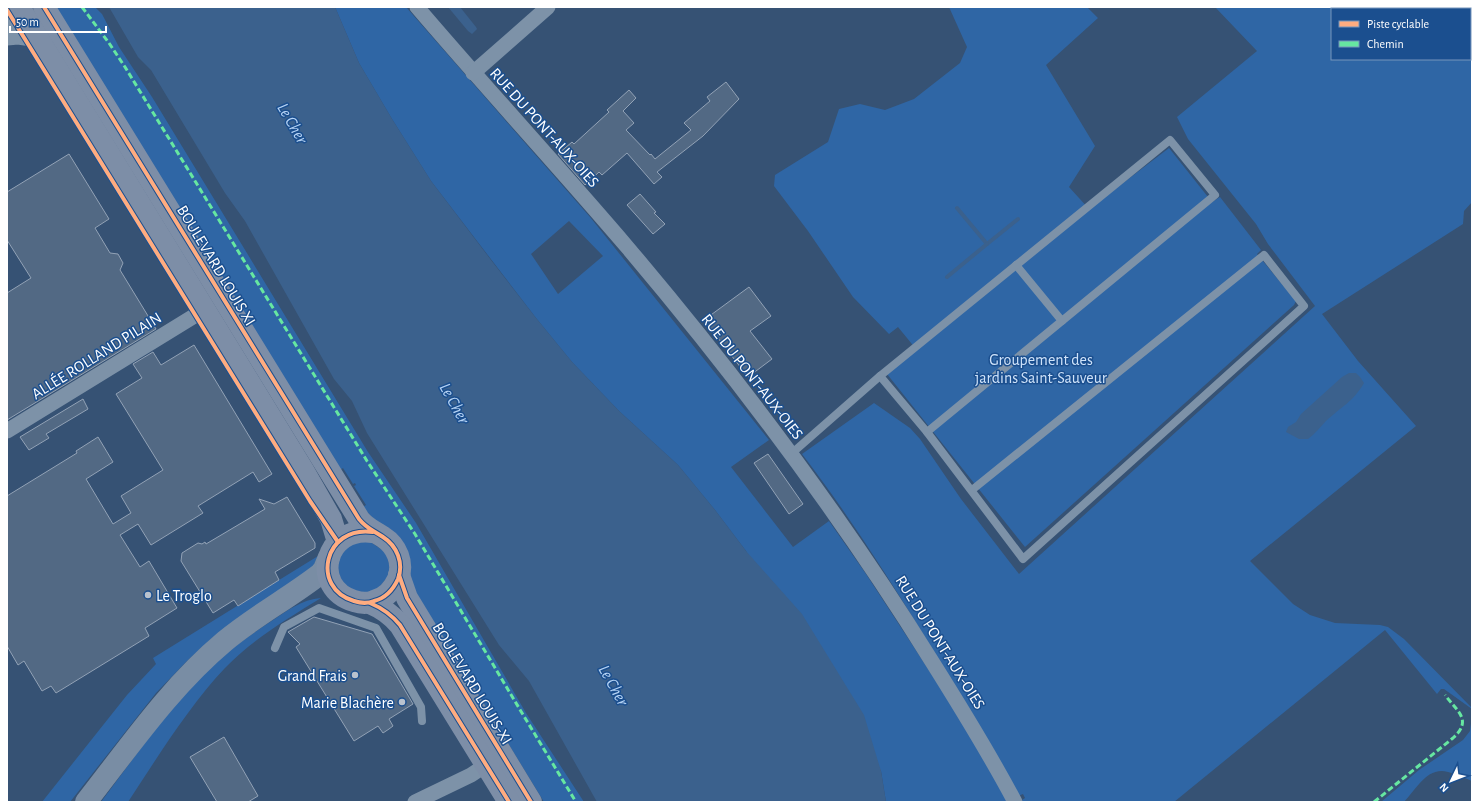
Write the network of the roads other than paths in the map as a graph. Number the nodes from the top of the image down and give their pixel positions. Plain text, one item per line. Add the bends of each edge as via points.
1 (15, 7) edge
2 (19, 7) edge
3 (44, 7) edge
4 (417, 7) edge
5 (548, 7) edge
6 (7, 30) edge
7 (7, 38) edge
8 (40, 40) junction
9 (473, 73) junction
10 (1016, 265) junction
11 (204, 310) junction
12 (1062, 321) junction
13 (880, 376) junction
14 (7, 431) edge
15 (927, 432) junction
16 (791, 454) junction
17 (972, 490) junction
18 (373, 532) junction
19 (333, 549) junction
20 (399, 575) junction
21 (339, 594) junction
22 (370, 603) junction
23 (267, 611) junction
24 (275, 648) dead end
25 (422, 721) dead end
26 (486, 765) junction
27 (86, 802) edge
28 (415, 802) edge
29 (509, 802) edge
30 (531, 802) edge
31 (1015, 802) edge

1 - 6 street
2 - 8 main road, BOULEVARD LOUIS XI
3 - 18 main road, BOULEVARD LOUIS XI via 359,519
4 - 9 street, RUE DU PONT-AUX-OIES
5 - 9 street
7 - 8 street
8 - 11 main road, BOULEVARD LOUIS XI
9 - 16 street, RUE DU PONT-AUX-OIES via 629,249 752,401
10 - 12 lane
10 - 12 lane via 1170,140 1215,195
10 - 13 lane
11 - 14 street, ALLÉE ROLLAND PILAIN
11 - 19 main road, BOULEVARD LOUIS XI via 331,519
12 - 15 lane
13 - 15 lane
13 - 16 lane
15 - 17 lane
16 - 31 street, RUE DU PONT-AUX-OIES via 841,521 905,618 983,743
17 - 17 lane via 1023,559 1304,306 1264,255
18 - 19 main road via 354,532
18 - 20 main road via 389,541 395,549 399,557
19 - 21 main road via 328,567 329,577
19 - 23 main road via 320,574
20 - 22 main road via 389,593
20 - 30 main road, BOULEVARD LOUIS-XI via 413,609
21 - 22 main road via 348,600
21 - 23 main road via 316,589
22 - 26 main road, BOULEVARD LOUIS-XI via 382,608 400,624
23 - 27 main road via 226,641 179,685
24 - 25 lane via 284,627 319,608 376,628 421,707
26 - 28 street
26 - 29 main road, BOULEVARD LOUIS-XI

